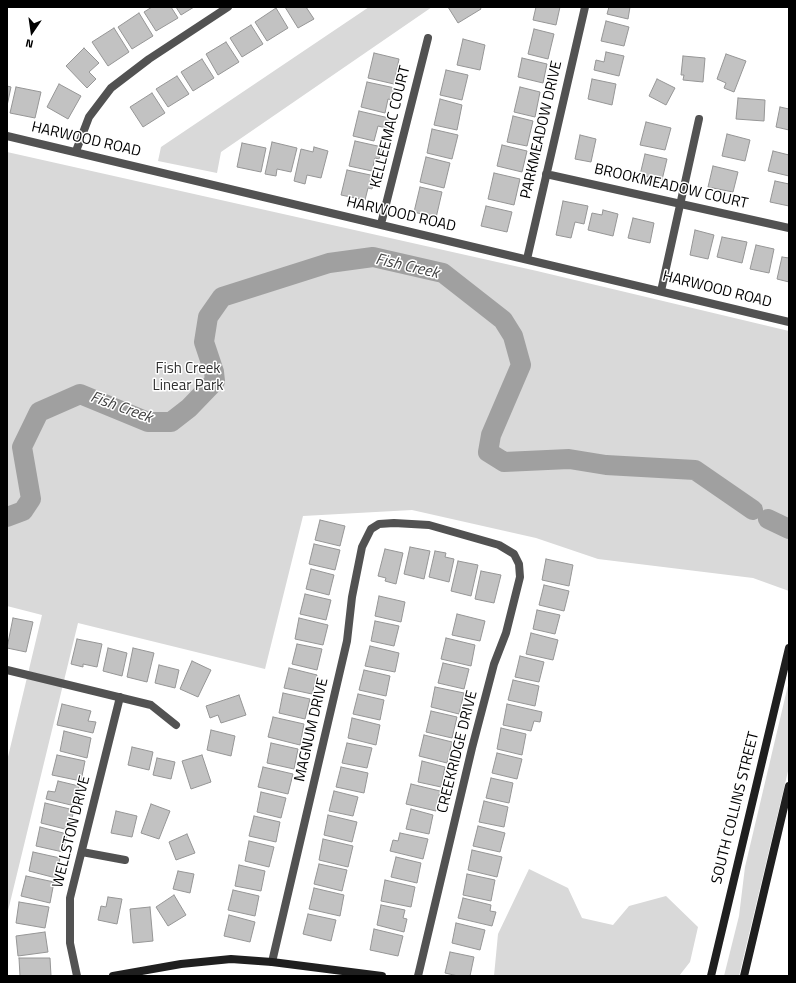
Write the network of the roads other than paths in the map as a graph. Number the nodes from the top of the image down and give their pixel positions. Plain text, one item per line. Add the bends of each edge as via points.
1 (228, 7) edge
2 (585, 7) edge
3 (428, 38) dead end
4 (699, 119) dead end
5 (7, 136) edge
6 (76, 151) junction
7 (546, 174) junction
8 (680, 204) junction
9 (381, 224) junction
10 (789, 228) edge
11 (527, 259) junction
12 (661, 290) junction
13 (789, 322) edge
14 (499, 545) joint
15 (789, 648) edge
16 (7, 670) edge
17 (120, 697) junction
18 (176, 725) dead end
19 (789, 786) edge
20 (82, 852) junction
21 (125, 860) dead end
22 (272, 962) junction
23 (77, 976) edge
24 (113, 976) edge
25 (382, 976) edge
26 (418, 976) edge
27 (711, 976) edge
28 (744, 976) edge

1 - 6 street via 149,59 111,88 89,117
2 - 7 street, PARKMEADOW DRIVE
3 - 9 street, KELLEEMAC COURT
4 - 8 street
5 - 6 street, HARWOOD ROAD
6 - 9 street, HARWOOD ROAD
7 - 8 street, BROOKMEADOW COURT
7 - 11 street, PARKMEADOW DRIVE
8 - 10 street, BROOKMEADOW COURT
8 - 12 street
9 - 11 street, HARWOOD ROAD
11 - 12 street, HARWOOD ROAD
12 - 13 street, HARWOOD ROAD
14 - 22 street, MAGNUM DRIVE via 429,525 394,523 380,524 371,529 362,546 347,641
14 - 26 street, CREEKRIDGE DRIVE via 514,554 519,564 520,577 472,748
15 - 27 main road, SOUTH COLLINS STREET
16 - 17 street
17 - 18 street via 151,705
17 - 20 street, WELLSTON DRIVE
19 - 28 main road
20 - 21 street
20 - 23 street, WELLSTON DRIVE via 69,910 70,943
22 - 24 main road via 231,959
22 - 25 main road

